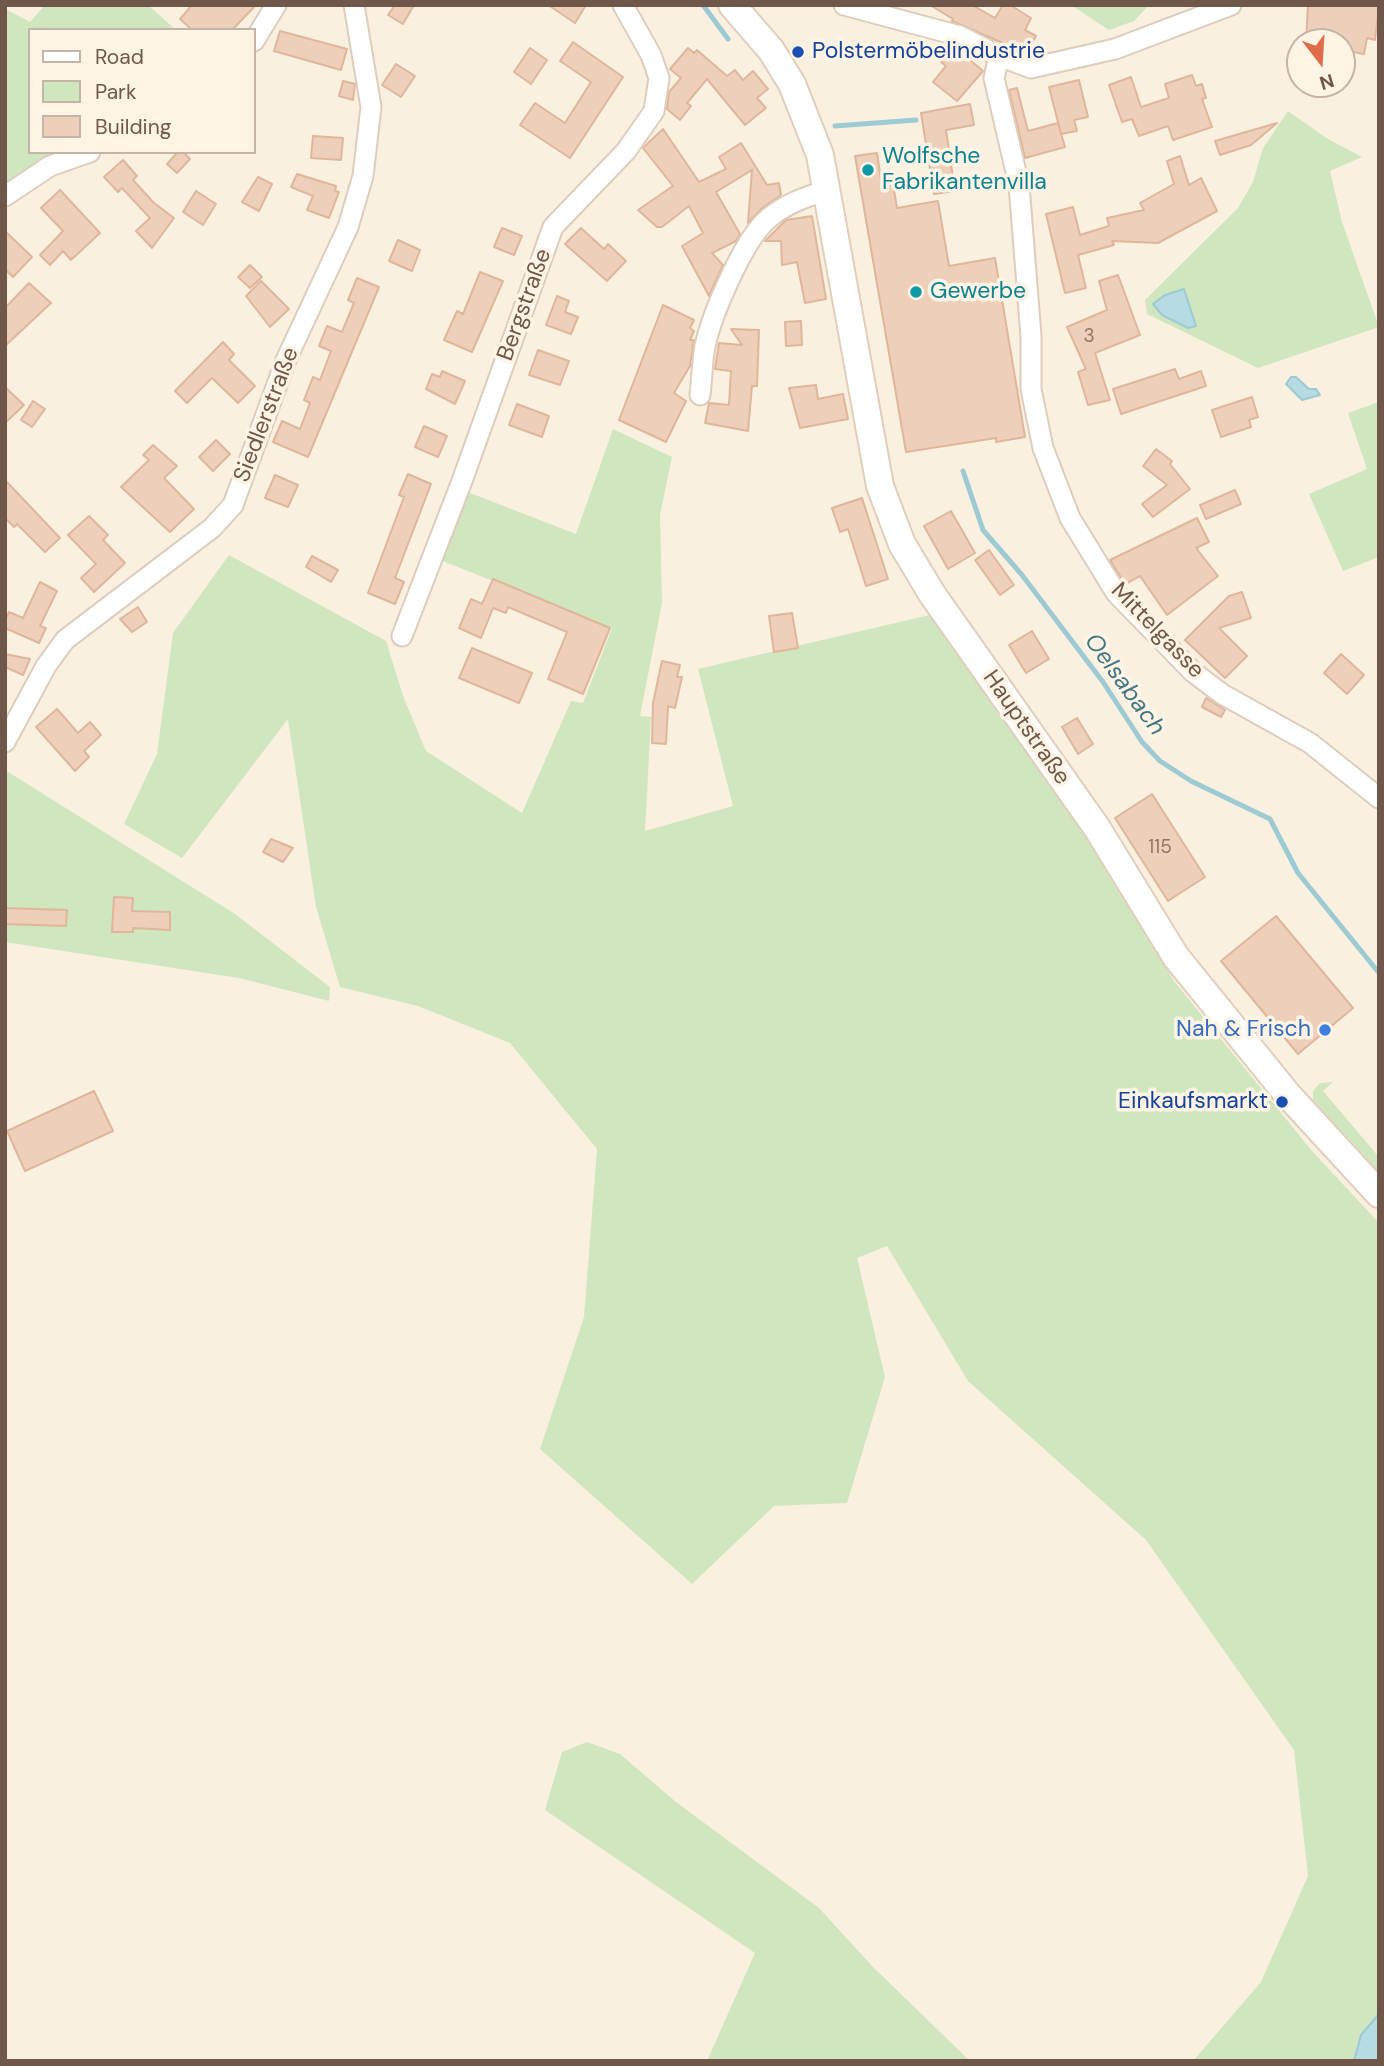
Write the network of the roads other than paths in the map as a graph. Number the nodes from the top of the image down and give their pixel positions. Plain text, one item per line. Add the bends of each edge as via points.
1 (276, 5) edge
2 (354, 5) edge
3 (623, 5) edge
4 (844, 5) edge
5 (1231, 5) edge
6 (742, 9) edge
7 (256, 38) edge
8 (999, 56) junction
9 (84, 154) edge
10 (827, 190) junction
11 (5, 197) edge
12 (700, 395) dead end
13 (402, 636) dead end
14 (5, 742) edge
15 (1379, 798) edge
16 (1379, 1194) edge

1 - 7 street
2 - 14 street, Siedlerstraße via 371,107 363,176 348,227 286,360 233,505 212,528 65,640
3 - 13 street, Bergstraße via 659,78 654,111 626,151 553,227
4 - 8 street via 960,36
5 - 8 street via 1115,49 1047,67 1025,67
6 - 10 main road, Hauptstraße via 792,84 820,155
8 - 15 street, Mittelgasse via 994,78 1019,185 1031,389 1043,448 1070,517 1116,593 1193,671 1222,694 1310,743
9 - 11 street via 50,166
10 - 12 street via 795,201 767,219 747,249 726,285 705,346
10 - 16 main road, Hauptstraße via 880,486 902,544 932,594 1097,828 1176,957 1288,1095

